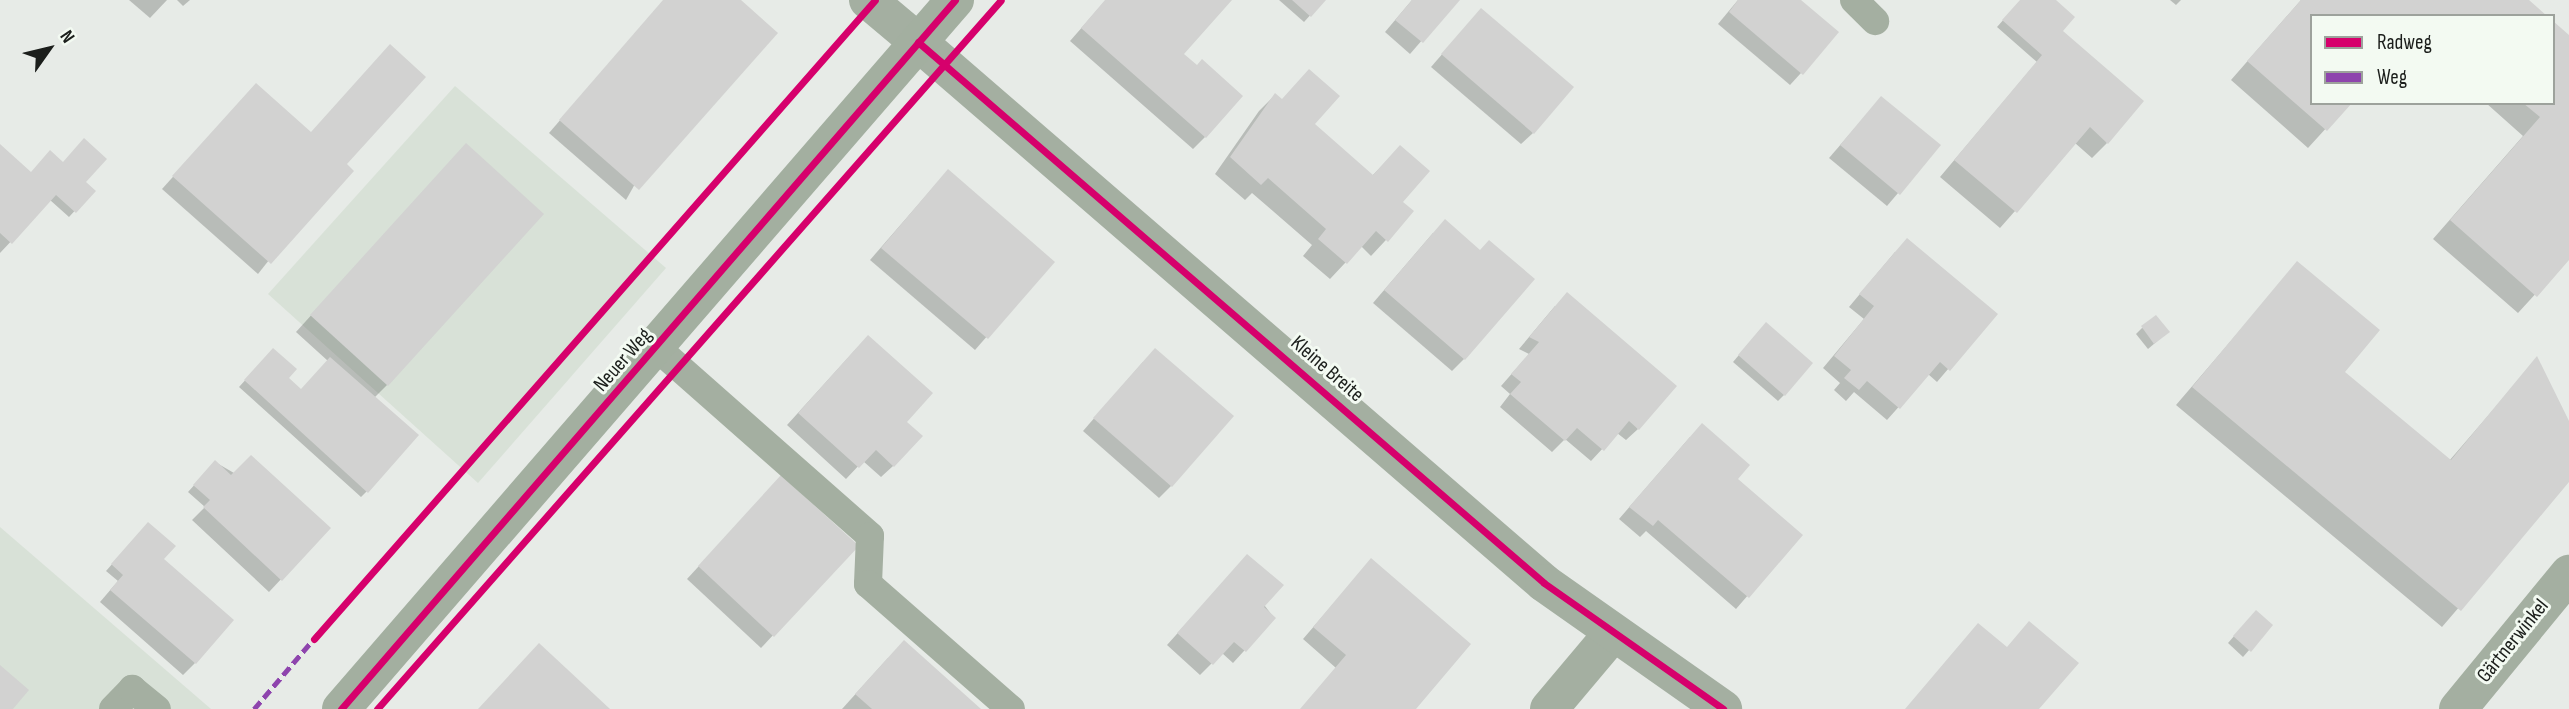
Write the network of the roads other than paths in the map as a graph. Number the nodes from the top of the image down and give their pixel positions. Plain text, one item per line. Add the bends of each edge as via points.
1 (868, 0) edge
2 (955, 0) edge
3 (1854, 0) edge
4 (1875, 20) dead end
5 (918, 42) junction
6 (657, 348) junction
7 (2569, 574) edge
8 (1613, 633) junction
9 (113, 709) edge
10 (157, 709) edge
11 (341, 709) edge
12 (1011, 709) edge
13 (1549, 709) edge
14 (1723, 709) edge
15 (2458, 709) edge

1 - 5 street, Kleine Breite
2 - 5 main road, Neuer Weg
3 - 4 lane
5 - 6 main road, Neuer Weg
5 - 8 street, Kleine Breite via 1544,583
6 - 11 main road, Neuer Weg
6 - 12 lane via 870,536 868,584
7 - 15 street, Gärtnerwinkel
8 - 13 street
8 - 14 street, Kleine Breite
9 - 10 lane via 132,689

